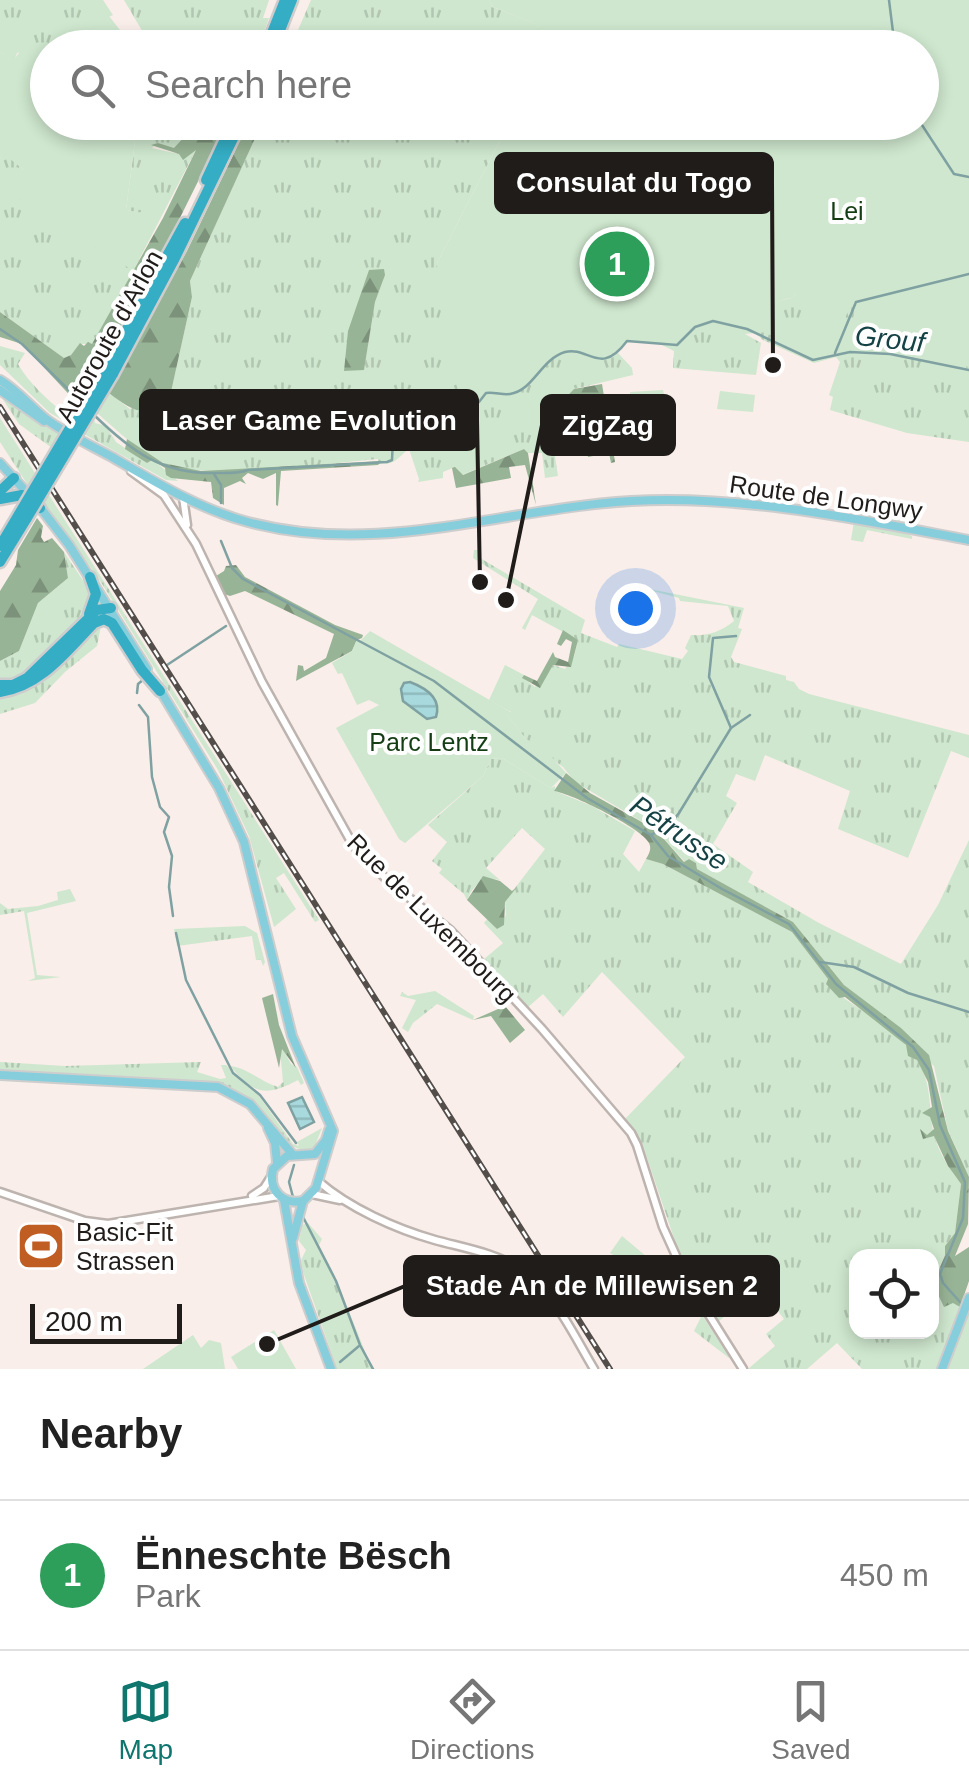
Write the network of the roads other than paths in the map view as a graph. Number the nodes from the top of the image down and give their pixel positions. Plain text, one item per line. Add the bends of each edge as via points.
1 (284, 0) edge
2 (292, 0) edge
3 (273, 30) edge
4 (281, 30) edge
5 (224, 140) edge
6 (232, 140) edge
7 (109, 372) junction
8 (0, 380) edge
9 (0, 390) edge
10 (57, 426) junction
11 (0, 461) edge
12 (124, 464) junction
13 (16, 480) junction
14 (0, 493) edge
15 (182, 496) junction
16 (205, 506) junction
17 (40, 508) junction
18 (177, 513) junction
19 (23, 516) junction
20 (969, 540) edge
21 (196, 544) junction
22 (0, 546) edge
23 (0, 562) edge
24 (90, 577) junction
25 (111, 608) junction
26 (56, 652) junction
27 (36, 680) junction
28 (0, 688) edge
29 (160, 691) junction
30 (0, 1075) edge
31 (262, 1115) junction
32 (330, 1120) junction
33 (294, 1155) junction
34 (304, 1157) junction
35 (277, 1163) junction
36 (271, 1176) junction
37 (318, 1178) junction
38 (0, 1192) edge
39 (312, 1194) junction
40 (282, 1198) junction
41 (245, 1200) junction
42 (303, 1201) junction
43 (355, 1204) junction
44 (292, 1238) junction
45 (968, 1301) edge
46 (330, 1369) edge
47 (594, 1369) edge
48 (743, 1369) edge
49 (942, 1369) edge

1 - 3 highway
2 - 4 highway
5 - 7 highway, Autoroute d'Arlon
6 - 7 highway, Autoroute d'Arlon
7 - 19 highway, Autoroute d'Arlon, bridge
8 - 10 main road, Route de Longwy
9 - 10 main road
10 - 12 main road, Route de Longwy
11 - 13 main road
11 - 14 highway
12 - 15 main road, Route de Longwy
12 - 18 main road, Rue de Luxembourg
13 - 14 highway
13 - 17 main road
14 - 17 highway via 22,495
15 - 16 main road, Route de Longwy
15 - 18 main road
15 - 21 main road
16 - 20 main road, Route de Longwy via 273,528 352,537 578,506 721,501
16 - 21 main road via 189,515
17 - 24 main road
18 - 21 main road, Rue de Luxembourg
19 - 22 highway, Autoroute d'Arlon
19 - 23 highway, Autoroute d'Arlon
21 - 48 main road, Rue de Luxembourg via 244,648 353,845 450,930 630,1134 686,1280
24 - 25 main road
24 - 26 highway via 96,594 90,612
25 - 26 highway via 97,610
25 - 27 highway
25 - 29 main road
26 - 28 highway via 27,678
27 - 28 highway
27 - 29 highway via 105,619
29 - 32 main road via 244,842 292,1036
30 - 31 main road via 213,1086
31 - 33 main road
31 - 35 main road via 276,1143
32 - 34 main road via 321,1149
32 - 37 main road via 332,1142
33 - 34 main road
33 - 35 main road
34 - 37 main road
35 - 36 main road
36 - 40 main road
36 - 41 main road
37 - 39 main road
37 - 43 main road
38 - 41 main road via 108,1224
39 - 42 main road
39 - 43 main road
40 - 41 main road
40 - 42 main road
40 - 44 main road
42 - 44 main road
43 - 47 main road via 410,1232 521,1269 548,1295
44 - 46 main road via 299,1283
45 - 49 main road

